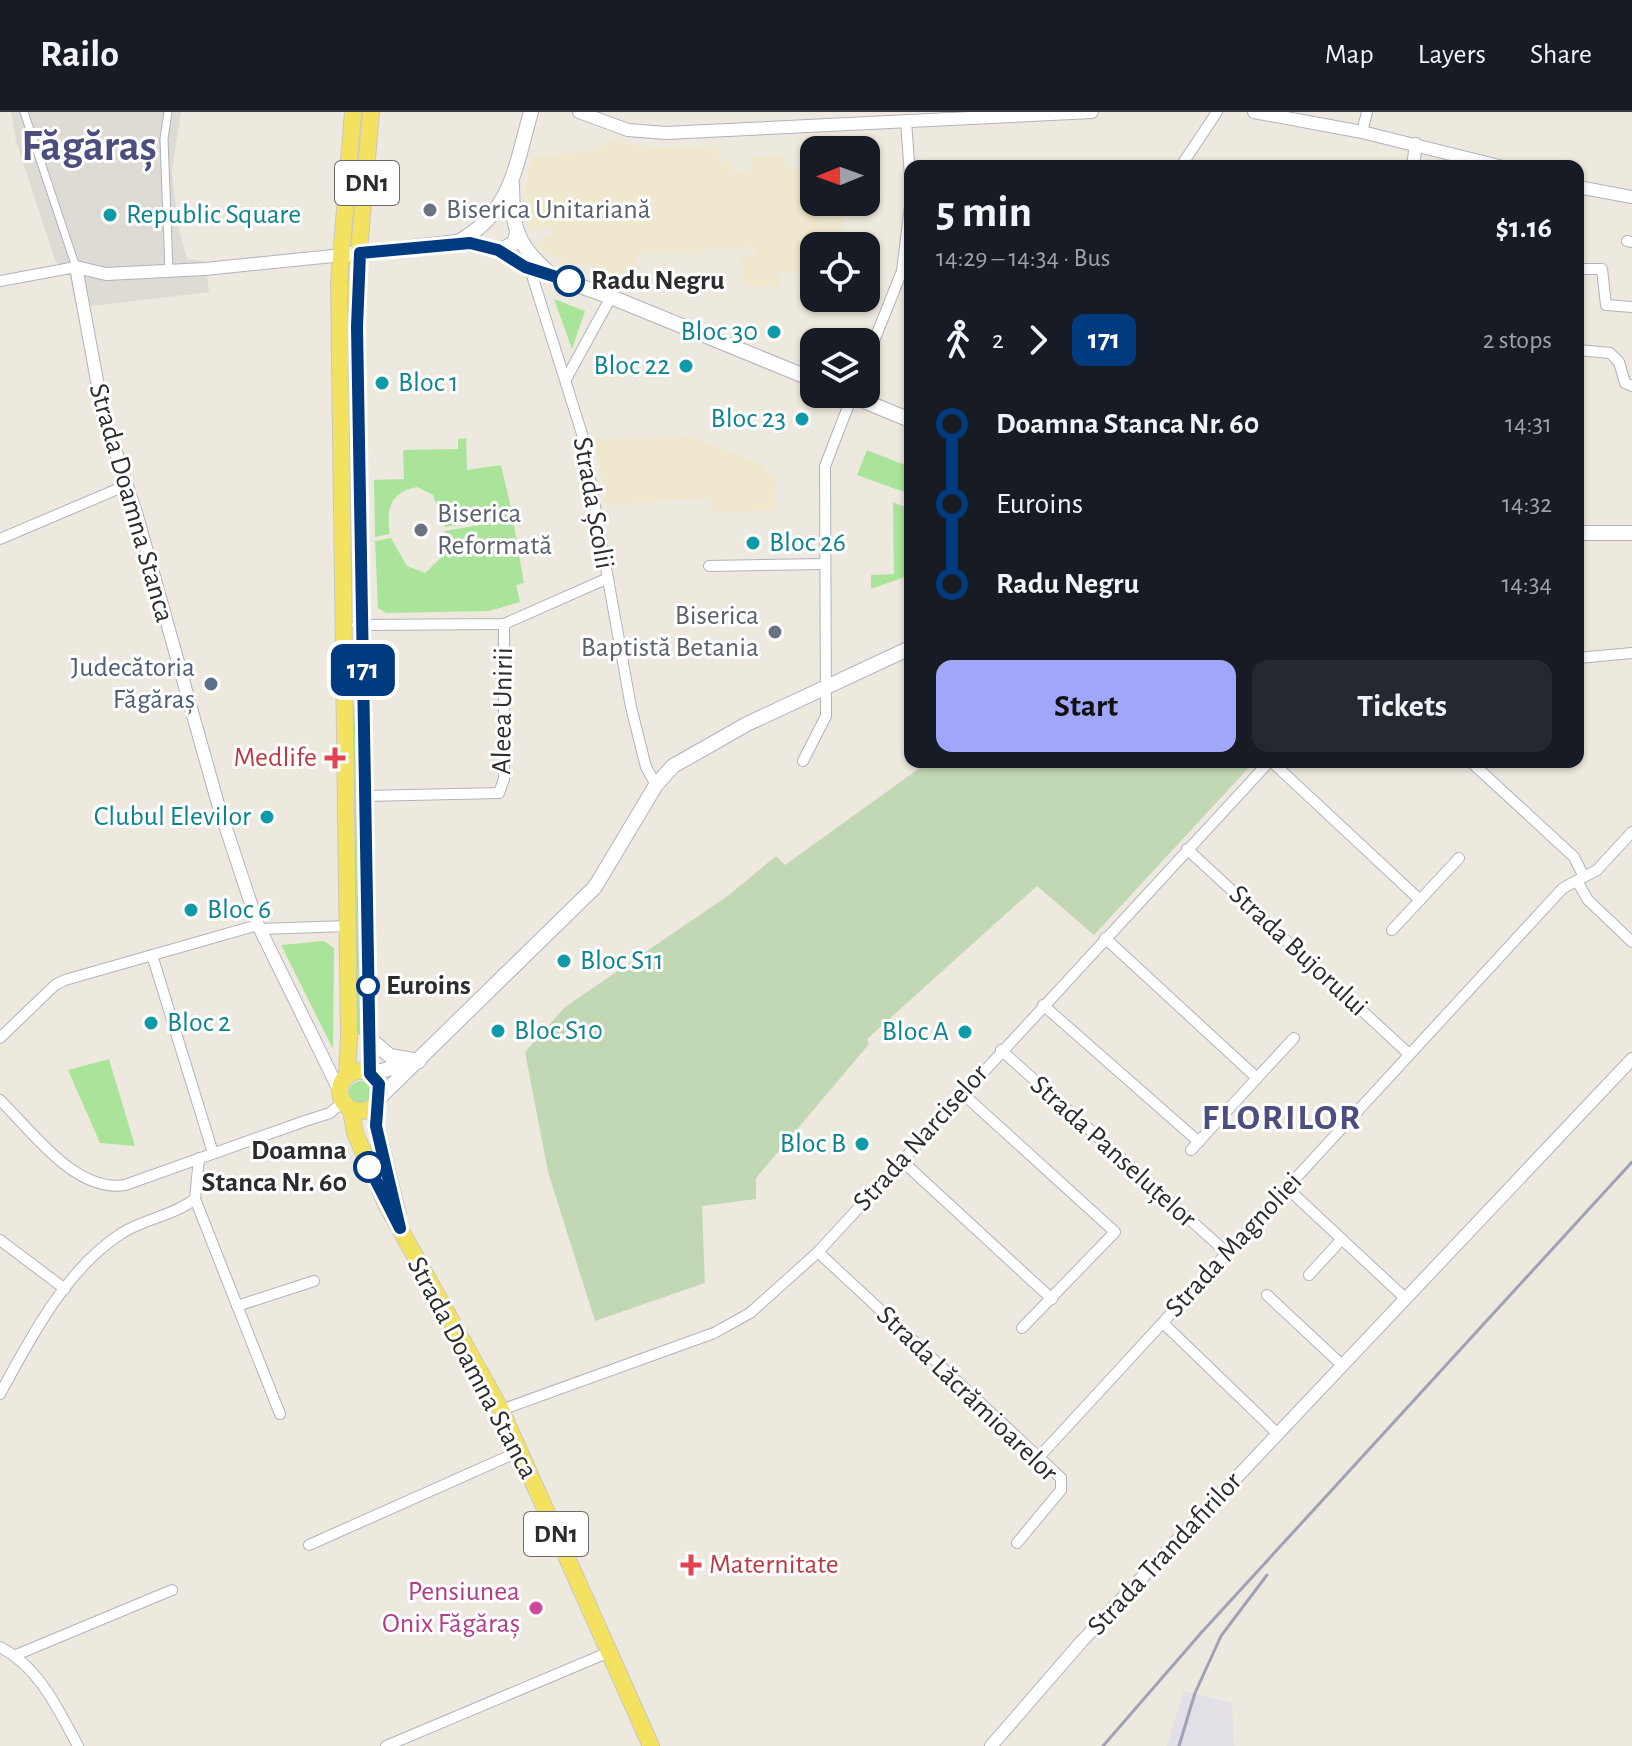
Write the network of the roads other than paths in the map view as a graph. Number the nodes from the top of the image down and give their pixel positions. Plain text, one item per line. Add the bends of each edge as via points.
1 (24, 112) edge
2 (165, 112) edge
3 (353, 112) edge
4 (371, 112) edge
5 (531, 112) edge
6 (579, 112) edge
7 (1092, 112) edge
8 (1217, 112) edge
9 (1254, 112) edge
10 (1367, 112) edge
11 (906, 121) junction
12 (1362, 132) junction
13 (1416, 144) junction
14 (909, 160) edge
15 (1185, 160) edge
16 (1414, 160) edge
17 (1476, 160) edge
18 (512, 179) junction
19 (1584, 188) edge
20 (1632, 197) edge
21 (488, 222) junction
22 (515, 229) junction
23 (457, 242) junction
24 (495, 249) junction
25 (360, 253) junction
26 (343, 255) junction
27 (904, 255) edge
28 (76, 267) junction
29 (530, 269) junction
30 (1584, 269) edge
31 (169, 271) junction
32 (550, 274) junction
33 (0, 281) edge
34 (611, 297) junction
35 (1632, 307) edge
36 (879, 328) edge
37 (1584, 351) edge
38 (800, 374) edge
39 (566, 379) junction
40 (1632, 386) edge
41 (845, 408) edge
42 (880, 408) edge
43 (904, 418) edge
44 (127, 485) junction
45 (1584, 533) edge
46 (1632, 533) edge
47 (0, 539) edge
48 (824, 564) junction
49 (709, 566) dead end
50 (606, 579) junction
51 (504, 624) junction
52 (343, 625) junction
53 (363, 625) junction
54 (904, 651) edge
55 (1632, 653) edge
56 (1584, 657) edge
57 (826, 686) junction
58 (364, 701) junction
59 (344, 702) junction
60 (803, 761) dead end
61 (1265, 768) edge
62 (1277, 768) edge
63 (1480, 768) edge
64 (656, 785) junction
65 (365, 796) junction
66 (1632, 832) edge
67 (1187, 849) junction
68 (1459, 858) dead end
69 (1580, 879) junction
70 (1420, 900) junction
71 (347, 926) junction
72 (259, 927) junction
73 (1392, 930) dead end
74 (1105, 938) junction
75 (1632, 942) edge
76 (152, 955) junction
77 (1043, 1005) junction
78 (0, 1038) edge
79 (369, 1038) junction
80 (1294, 1038) dead end
81 (1001, 1050) junction
82 (1409, 1054) junction
83 (1632, 1059) edge
84 (419, 1061) junction
85 (370, 1074) junction
86 (1257, 1078) junction
87 (962, 1093) junction
88 (345, 1095) junction
89 (0, 1100) edge
90 (378, 1101) junction
91 (213, 1153) junction
92 (199, 1158) junction
93 (901, 1160) junction
94 (1287, 1188) junction
95 (195, 1199) junction
96 (400, 1228) junction
97 (1342, 1239) junction
98 (0, 1240) edge
99 (818, 1252) junction
100 (1226, 1252) junction
101 (1309, 1275) dead end
102 (314, 1281) dead end
103 (65, 1289) junction
104 (1267, 1295) dead end
105 (1052, 1299) junction
106 (1406, 1299) junction
107 (237, 1306) junction
108 (1163, 1323) junction
109 (1022, 1328) dead end
110 (1342, 1365) junction
111 (0, 1394) edge
112 (501, 1410) junction
113 (280, 1414) dead end
114 (1278, 1434) junction
115 (520, 1451) junction
116 (1039, 1457) junction
117 (1017, 1543) dead end
118 (309, 1545) dead end
119 (172, 1590) dead end
120 (0, 1647) edge
121 (607, 1653) junction
122 (16, 1655) junction
123 (78, 1746) edge
124 (386, 1746) edge
125 (648, 1746) edge
126 (991, 1746) edge

1 - 28 street
2 - 31 street
3 - 26 main road, DN1
4 - 25 main road, DN1
5 - 18 main road
6 - 11 street via 649,133
7 - 11 street
8 - 15 street
9 - 12 street
10 - 12 street
11 - 14 street
12 - 13 street
13 - 16 street
13 - 17 street
18 - 21 main road
18 - 22 main road
19 - 20 street
21 - 22 main road via 507,218
21 - 23 main road
21 - 24 main road via 485,240
22 - 24 main road via 510,247
22 - 32 main road via 528,254
23 - 24 main road
23 - 25 main road
24 - 29 main road
25 - 26 main road
25 - 53 main road, DN1 via 356,300
26 - 31 street
26 - 52 main road, DN1
27 - 36 street
28 - 31 street via 106,274
28 - 33 street
28 - 44 street, Strada Doamna Stanca via 103,413
29 - 32 main road
29 - 39 street, Strada Școlii
30 - 35 street via 1602,269 1606,305
32 - 34 main road
34 - 38 main road
34 - 39 street
37 - 40 street via 1610,353 1619,362 1625,383
39 - 50 street, Strada Școlii via 583,441
41 - 48 street via 825,466
42 - 43 main road
44 - 47 street
44 - 72 street, Strada Doamna Stanca via 218,804
45 - 46 main road
48 - 49 street
48 - 57 street
50 - 51 street, Aleea Unirii
50 - 64 street, Strada Școlii via 635,729
51 - 53 street, Aleea Unirii
51 - 65 street, Aleea Unirii via 504,779 497,796
52 - 53 street, Aleea Unirii
52 - 59 main road, DN1
53 - 58 main road, DN1
54 - 57 main road
55 - 56 street
57 - 60 street via 825,724
57 - 64 main road via 681,760
58 - 59 street
58 - 65 main road, DN1
59 - 71 main road, DN1
61 - 67 street, Strada Narciselor
62 - 70 street
63 - 69 street via 1576,859
64 - 84 main road via 595,887
65 - 79 main road, DN1
66 - 69 street, Strada Magnoliei via 1597,870
67 - 74 street, Strada Narciselor
67 - 82 street, Strada Bujorului
68 - 70 street
69 - 75 street via 1588,900
69 - 82 street, Strada Magnoliei via 1563,888
70 - 73 street
71 - 72 street
71 - 88 main road, DN1
72 - 76 street
72 - 88 street, Strada Doamna Stanca
74 - 77 street, Strada Narciselor
74 - 86 street
76 - 78 street via 55,985
76 - 91 street
77 - 81 street, Strada Narciselor
77 - 86 street via 1195,1146
79 - 84 main road via 390,1056
79 - 85 main road, DN1
80 - 86 street
81 - 87 street, Strada Narciselor
81 - 100 street, Strada Panseluțelor
82 - 94 street, Strada Magnoliei
83 - 106 street, Strada Trandafirilor
84 - 85 main road
84 - 90 main road
85 - 88 main road via 358,1071
85 - 90 main road, DN1 via 379,1084
87 - 93 street, Strada Narciselor
87 - 105 street, Strada Panseluțelor via 1115,1232
88 - 90 main road via 365,1111
88 - 91 street via 330,1113
88 - 96 main road, Strada Doamna Stanca / DN1 via 369,1166
89 - 92 street via 59,1159 103,1185 125,1185
90 - 96 main road, Strada Doamna Stanca / DN1 via 376,1126
91 - 92 street
92 - 95 street
93 - 99 street, Strada Narciselor
93 - 105 street
94 - 97 street
94 - 100 street, Strada Magnoliei
95 - 103 street via 113,1239
95 - 107 street
96 - 112 main road, Strada Doamna Stanca / DN1
97 - 101 street
97 - 106 street
98 - 103 street
99 - 112 street, Strada Narciselor via 732,1324
99 - 116 street, Strada Lăcrămioarelor
100 - 108 street, Strada Magnoliei
102 - 107 street
103 - 111 street
104 - 110 street
105 - 109 street
106 - 110 street, Strada Trandafirilor
107 - 113 street
108 - 114 street
108 - 116 street, Strada Magnoliei
110 - 114 street, Strada Trandafirilor
112 - 115 main road, Strada Doamna Stanca / DN1
114 - 126 street, Strada Trandafirilor via 1082,1641
115 - 118 street
115 - 121 main road, Strada Doamna Stanca / DN1
116 - 117 street, Strada Lăcrămioarelor via 1061,1478 1061,1490
119 - 122 street
120 - 122 street
121 - 124 street
121 - 125 main road, Strada Doamna Stanca / DN1
122 - 123 street via 45,1690

